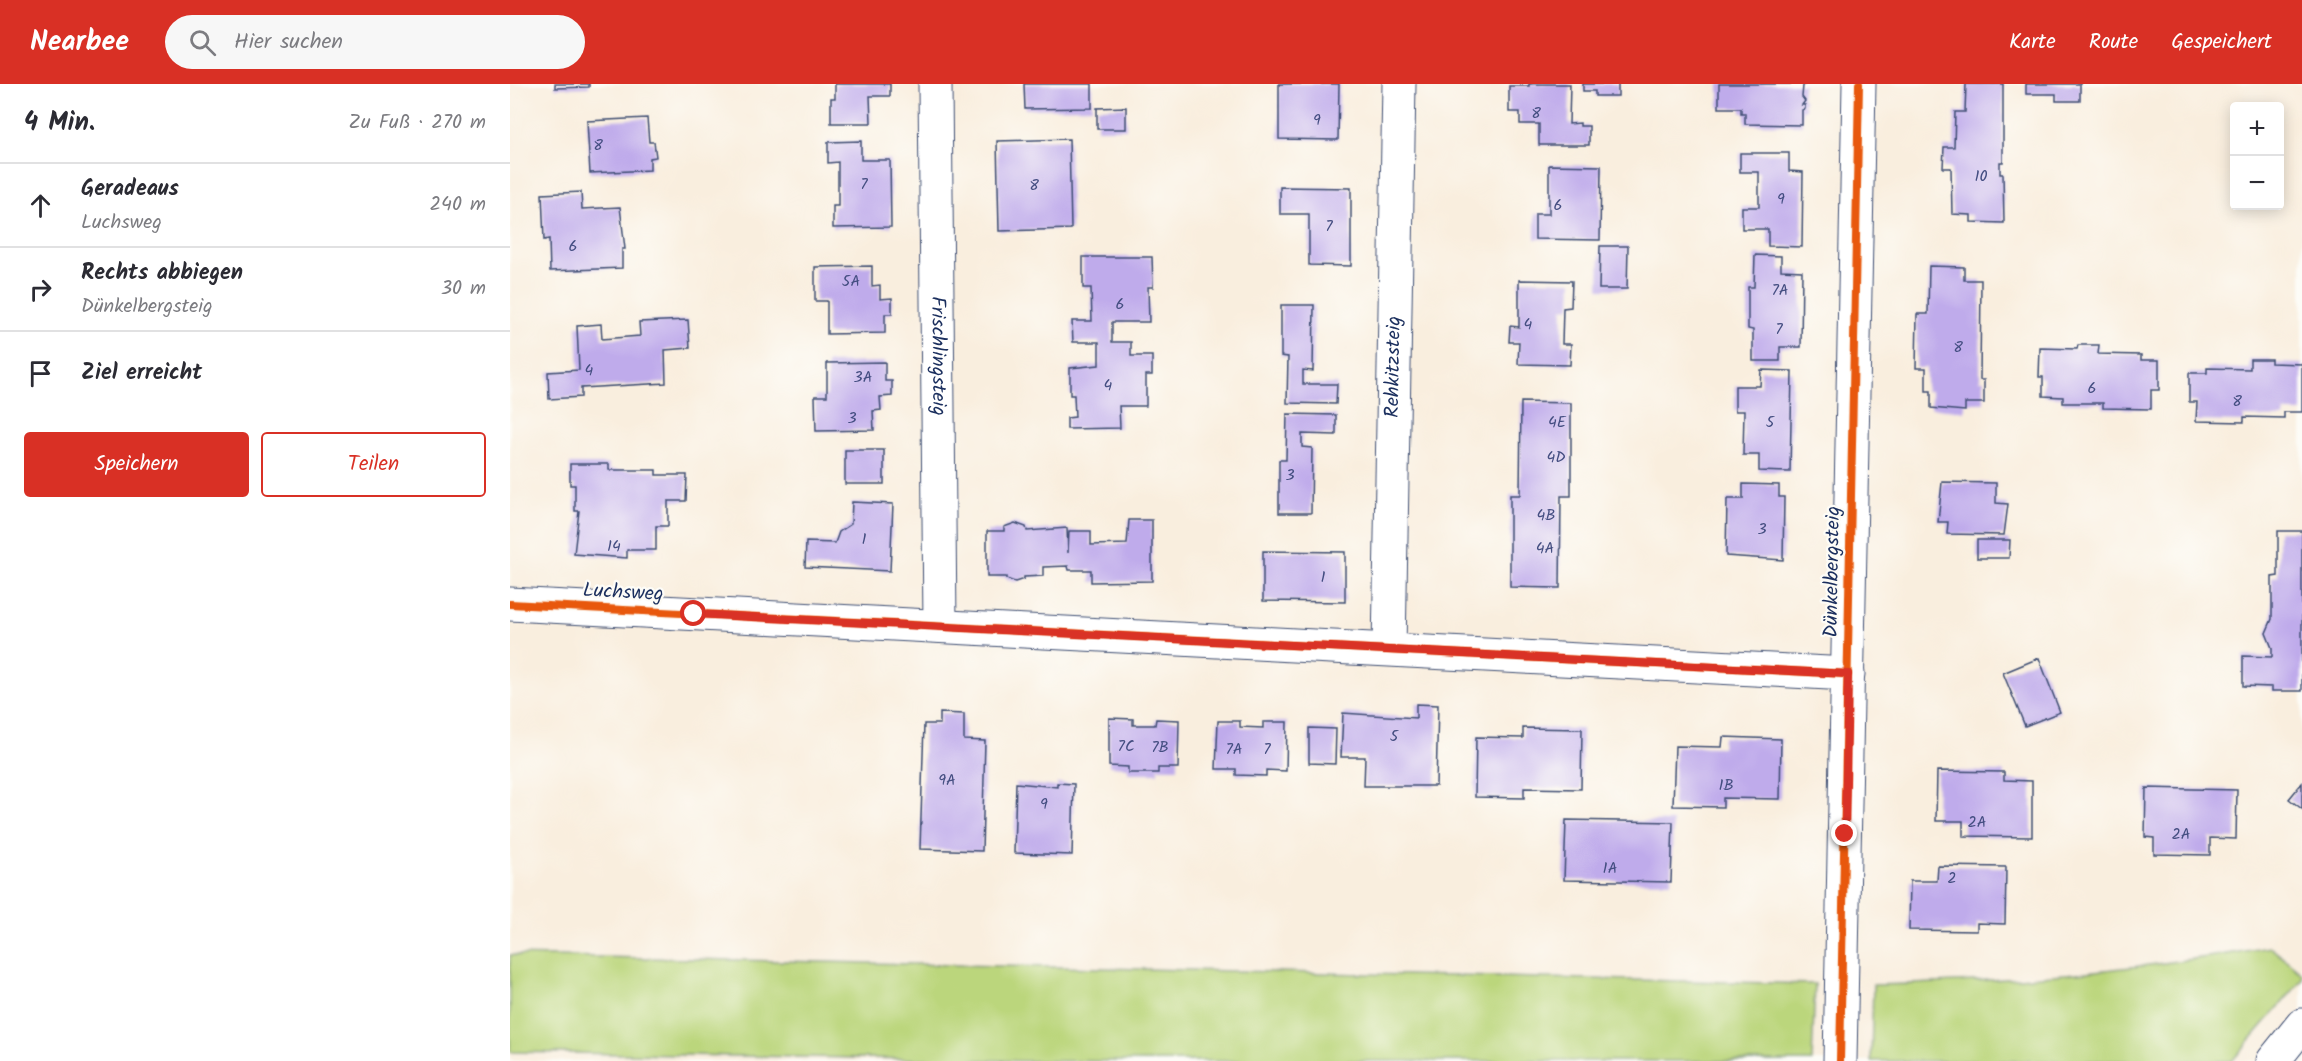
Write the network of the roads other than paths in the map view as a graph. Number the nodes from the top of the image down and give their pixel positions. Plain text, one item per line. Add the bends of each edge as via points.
1 (935, 84) edge
2 (1399, 84) edge
3 (1859, 84) edge
4 (510, 604) edge
5 (940, 626) junction
6 (1389, 649) junction
7 (1848, 674) junction
8 (2302, 1025) edge
9 (1840, 1061) edge
10 (2273, 1061) edge

1 - 5 street, Frischlingsteig
2 - 6 street, Rehkitzsteig
3 - 7 street, Dünkelbergsteig
4 - 5 street, Luchsweg
5 - 6 street, Luchsweg
6 - 7 street, Luchsweg
7 - 9 street, Dünkelbergsteig
8 - 10 street

